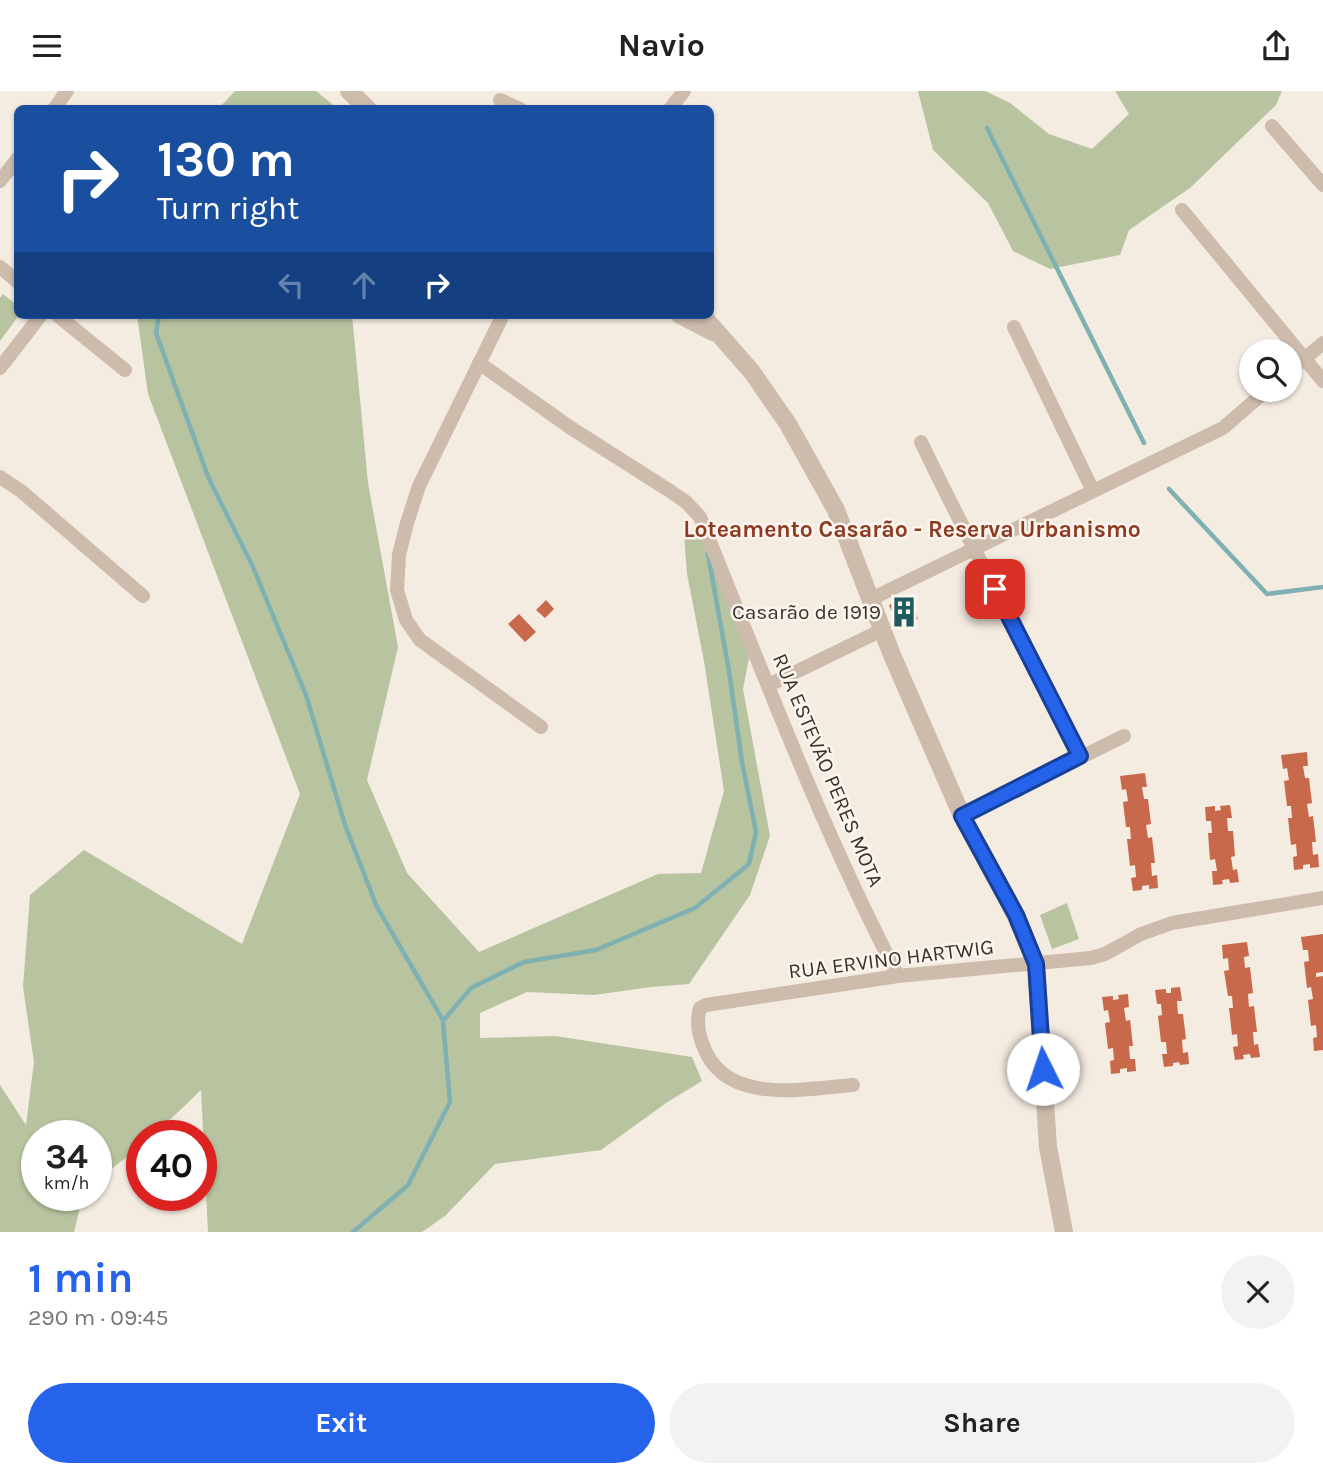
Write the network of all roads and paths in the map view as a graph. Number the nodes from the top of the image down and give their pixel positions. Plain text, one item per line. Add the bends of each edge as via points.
1 (349, 91) edge
2 (684, 91) edge
3 (500, 100) dead end
4 (364, 105) edge
5 (511, 105) edge
6 (673, 105) edge
7 (1272, 126) dead end
8 (14, 163) edge
9 (0, 181) edge
10 (1323, 185) edge
11 (1182, 210) dead end
12 (0, 267) edge
13 (14, 279) edge
14 (38, 319) edge
15 (62, 319) edge
16 (501, 319) edge
17 (688, 319) edge
18 (705, 319) edge
19 (1014, 327) dead end
20 (719, 335) junction
21 (1323, 343) edge
22 (1305, 358) junction
23 (1302, 361) edge
24 (479, 363) junction
25 (0, 368) edge
26 (125, 370) dead end
27 (1323, 380) edge
28 (1253, 402) edge
29 (921, 442) dead end
30 (0, 477) edge
31 (1093, 491) junction
32 (973, 550) junction
33 (143, 596) dead end
34 (871, 600) junction
35 (883, 631) junction
36 (769, 685) junction
37 (541, 727) dead end
38 (1124, 736) dead end
39 (1080, 756) junction
40 (962, 816) junction
41 (1323, 898) edge
42 (1036, 964) junction
43 (898, 976) junction
44 (853, 1085) dead end
45 (1064, 1232) edge

1 - 4 street
2 - 6 street
3 - 5 street
7 - 10 street
8 - 9 street
11 - 22 street
12 - 13 street
14 - 25 street
15 - 26 street
16 - 24 street
17 - 20 street
18 - 20 street
19 - 31 street
20 - 34 street via 788,424 836,510
21 - 22 street
22 - 23 street
22 - 27 street
24 - 36 street, RUA ESTEVÃO PERES MOTA via 686,502 701,517
24 - 37 street via 419,486 400,555 397,590 406,620 421,640
28 - 31 street via 1223,428
29 - 32 street
30 - 33 street
31 - 32 street
32 - 34 street
32 - 39 street
34 - 35 street
35 - 36 street
35 - 40 street
36 - 43 street, RUA ESTEVÃO PERES MOTA via 806,782
38 - 39 street
39 - 40 street
40 - 42 street via 1016,915
41 - 42 street, RUA ERVINO HARTWIG via 1171,923 1105,954
42 - 43 street, RUA ERVINO HARTWIG
42 - 45 street via 1048,1147
43 - 44 street, RUA ERVINO HARTWIG via 700,1009 698,1031 706,1055 727,1078 751,1088 776,1090

